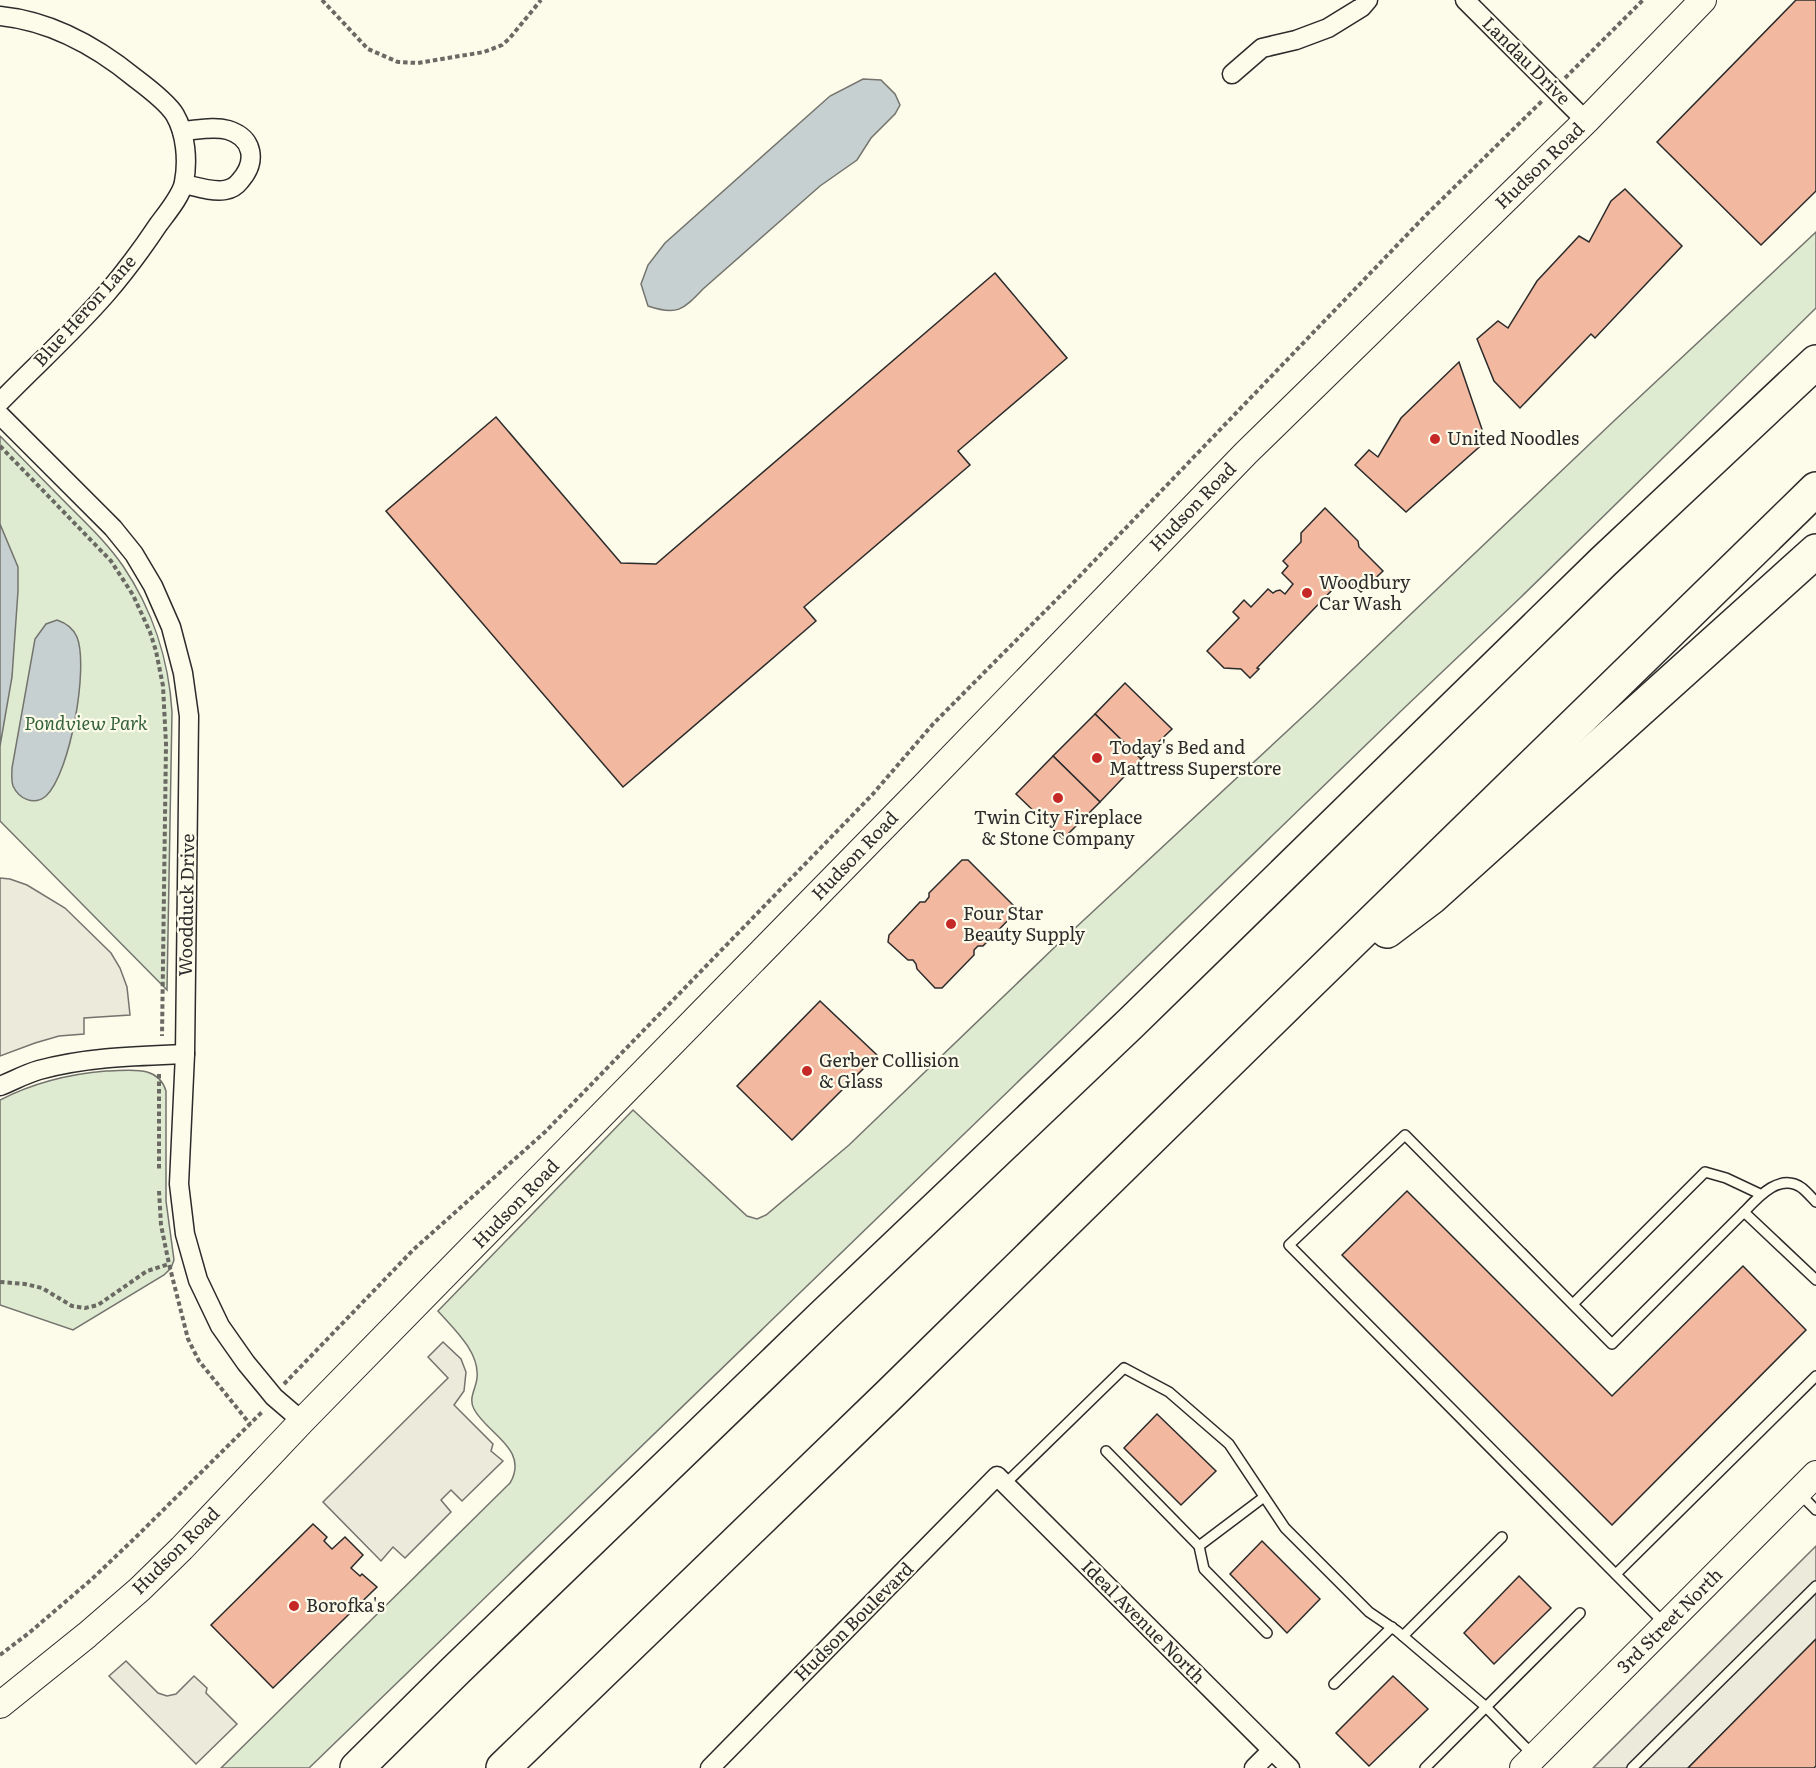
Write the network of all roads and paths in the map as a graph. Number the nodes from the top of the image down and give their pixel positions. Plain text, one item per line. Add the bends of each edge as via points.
1 (322, 0) edge
2 (541, 0) edge
3 (1368, 0) edge
4 (1465, 0) edge
5 (1643, 0) edge
6 (1703, 0) edge
7 (0, 16) edge
8 (1232, 74) dead end
9 (1554, 89) junction
10 (1586, 121) junction
11 (182, 131) junction
12 (184, 184) junction
13 (1816, 349) edge
14 (1816, 362) edge
15 (0, 402) edge
16 (0, 415) edge
17 (0, 446) edge
18 (1713, 459) junction
19 (1816, 489) edge
20 (1816, 551) edge
21 (1288, 1003) junction
22 (162, 1037) dead end
23 (185, 1054) junction
24 (0, 1086) edge
25 (1760, 1194) junction
26 (1816, 1202) edge
27 (1744, 1212) junction
28 (1816, 1280) edge
29 (0, 1282) edge
30 (1573, 1304) junction
31 (291, 1375) dead end
32 (1816, 1376) edge
33 (256, 1419) dead end
34 (302, 1421) junction
35 (249, 1425) junction
36 (1106, 1451) dead end
37 (1816, 1474) edge
38 (1001, 1480) junction
39 (1798, 1492) junction
40 (1263, 1497) junction
41 (1816, 1510) edge
42 (1502, 1537) dead end
43 (1199, 1546) junction
44 (1616, 1574) junction
45 (1816, 1586) edge
46 (1580, 1612) dead end
47 (1666, 1625) junction
48 (1392, 1627) junction
49 (1267, 1633) dead end
50 (1403, 1636) junction
51 (0, 1655) edge
52 (455, 1671) junction
53 (1334, 1684) dead end
54 (0, 1705) edge
55 (1485, 1706) junction
56 (1272, 1750) junction
57 (1529, 1762) edge
58 (344, 1768) edge
59 (357, 1768) edge
60 (503, 1768) edge
61 (710, 1768) edge
62 (1254, 1768) edge
63 (1290, 1768) edge
64 (1425, 1768) edge
65 (1632, 1768) edge

1 - 2 path via 368,49 398,62 418,63 484,52 502,45
3 - 8 street via 1328,28 1262,48
4 - 9 street, Landau Drive
5 - 9 path
6 - 10 street, Hudson Road
7 - 11 street, Blue Heron Lane via 43,25 115,61 174,113
9 - 10 street, Landau Drive
9 - 31 path via 1427,214 933,723 872,795 545,1132 414,1249
10 - 34 street, Hudson Road via 1246,453
11 - 12 street, Blue Heron Lane via 186,157
11 - 12 street via 228,130 249,145 251,157 249,170 228,190
12 - 15 street, Blue Heron Lane via 170,209 105,295
13 - 18 highway
14 - 18 highway
16 - 23 street, Woodduck Drive via 134,554 171,627 189,716
17 - 22 path via 111,561 133,596 156,651 165,722
18 - 52 highway
19 - 21 highway
20 - 21 highway via 1432,897
21 - 60 highway
23 - 24 street via 105,1057 70,1063 36,1071
23 - 34 street, Woodduck Drive via 179,1184 185,1234 198,1280 220,1326 246,1363 274,1397
25 - 26 lane via 1776,1185 1791,1183 1802,1187
25 - 27 lane
25 - 30 lane via 1705,1172
27 - 28 lane
27 - 30 lane via 1612,1344
29 - 35 path via 42,1288 72,1306 85,1308 98,1305 147,1271 169,1264 188,1339 199,1360
30 - 44 lane via 1405,1135 1289,1245
32 - 44 lane
33 - 35 path
34 - 54 street, Hudson Road via 140,1588
35 - 51 path via 92,1579
36 - 43 lane
37 - 39 street, 3rd Street North
38 - 40 lane via 1124,1368 1169,1392 1228,1444
38 - 56 street, Ideal Avenue North
38 - 61 street, Hudson Boulevard
39 - 41 lane
39 - 47 street, 3rd Street North
40 - 43 lane
40 - 48 lane via 1285,1528 1369,1612
42 - 50 lane
43 - 49 lane via 1204,1569
44 - 47 lane
45 - 65 lane
46 - 55 lane
47 - 57 street, 3rd Street North
48 - 50 lane
48 - 53 lane
50 - 55 lane
52 - 58 highway
52 - 59 highway
55 - 57 lane
55 - 64 lane
56 - 62 street
56 - 63 street, Ideal Avenue North

